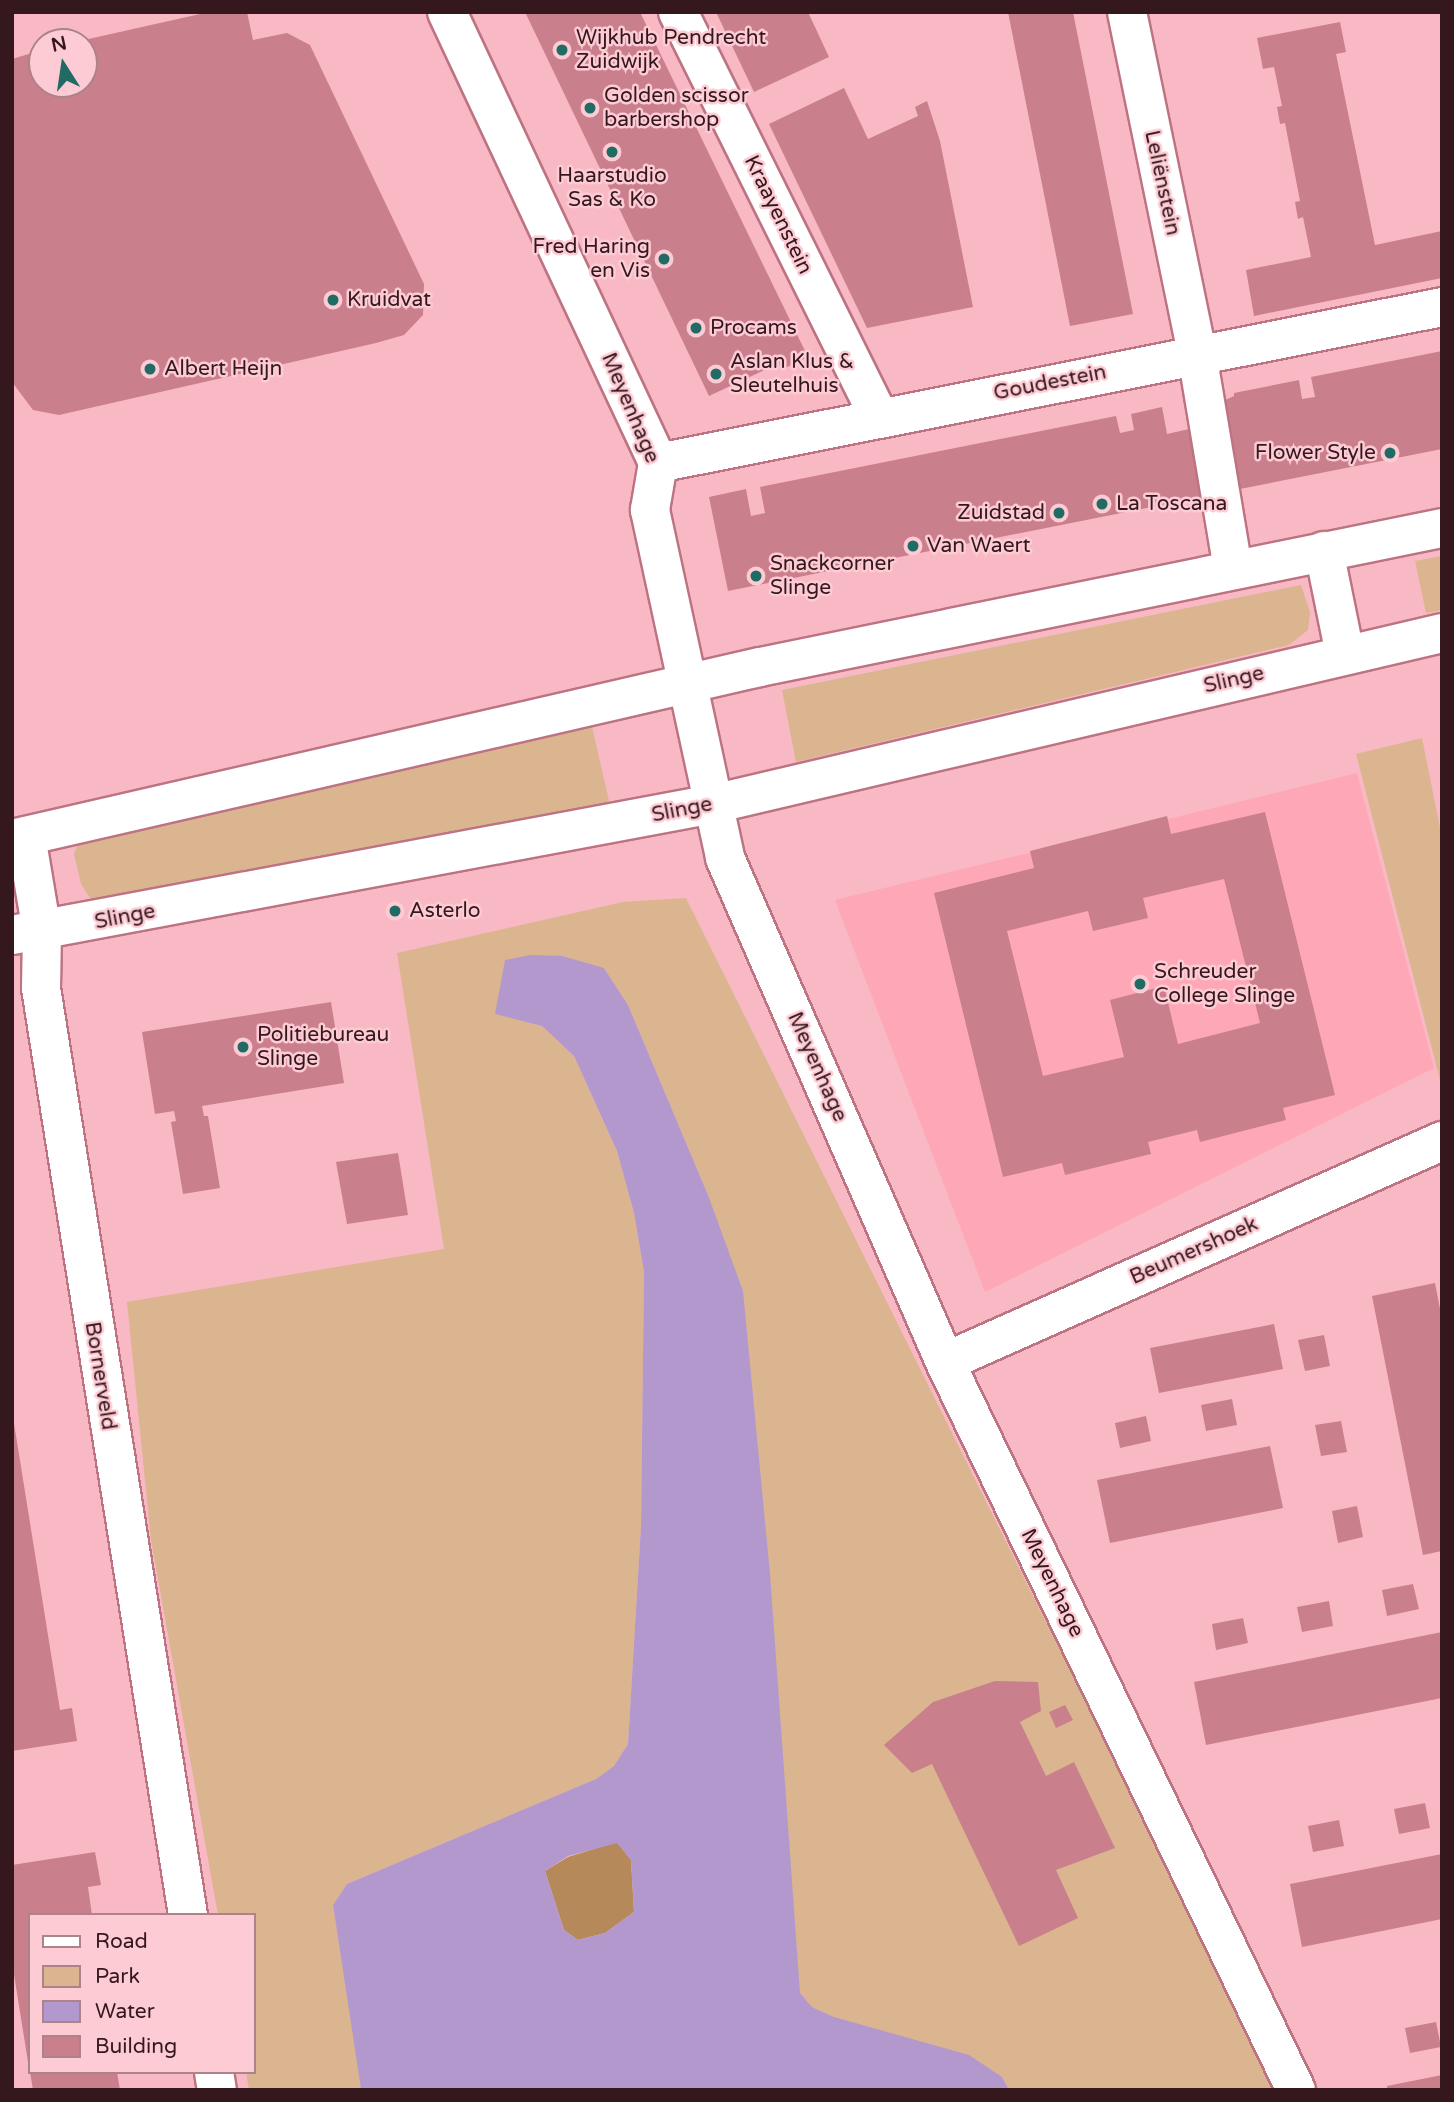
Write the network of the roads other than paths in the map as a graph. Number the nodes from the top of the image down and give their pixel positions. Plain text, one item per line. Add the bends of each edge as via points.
1 (447, 12) edge
2 (678, 12) edge
3 (1127, 12) edge
4 (1442, 307) edge
5 (1197, 354) junction
6 (879, 417) junction
7 (658, 463) junction
8 (1442, 528) edge
9 (1324, 551) junction
10 (1233, 570) junction
11 (1442, 633) edge
12 (1345, 654) junction
13 (689, 684) junction
14 (713, 804) junction
15 (19, 838) edge
16 (27, 933) edge
17 (1442, 1141) edge
18 (946, 1362) junction
19 (188, 1913) edge
20 (1296, 2090) edge

1 - 7 street, Meyenhage
2 - 6 street, Kraayenstein
3 - 5 street, Leliënstein
4 - 5 street, Goudestein
5 - 6 street, Goudestein
5 - 10 street
6 - 7 street, Goudestein
7 - 13 street, Meyenhage via 650,510
8 - 9 street
9 - 10 street
9 - 12 street
10 - 13 street
11 - 12 street, Slinge
12 - 14 street, Slinge
13 - 14 street, Meyenhage
13 - 15 street
14 - 16 street, Slinge
14 - 18 street, Meyenhage via 726,858
15 - 16 street, Bornerveld
16 - 19 street, Bornerveld via 41,988
17 - 18 street, Beumershoek
18 - 20 street, Meyenhage

